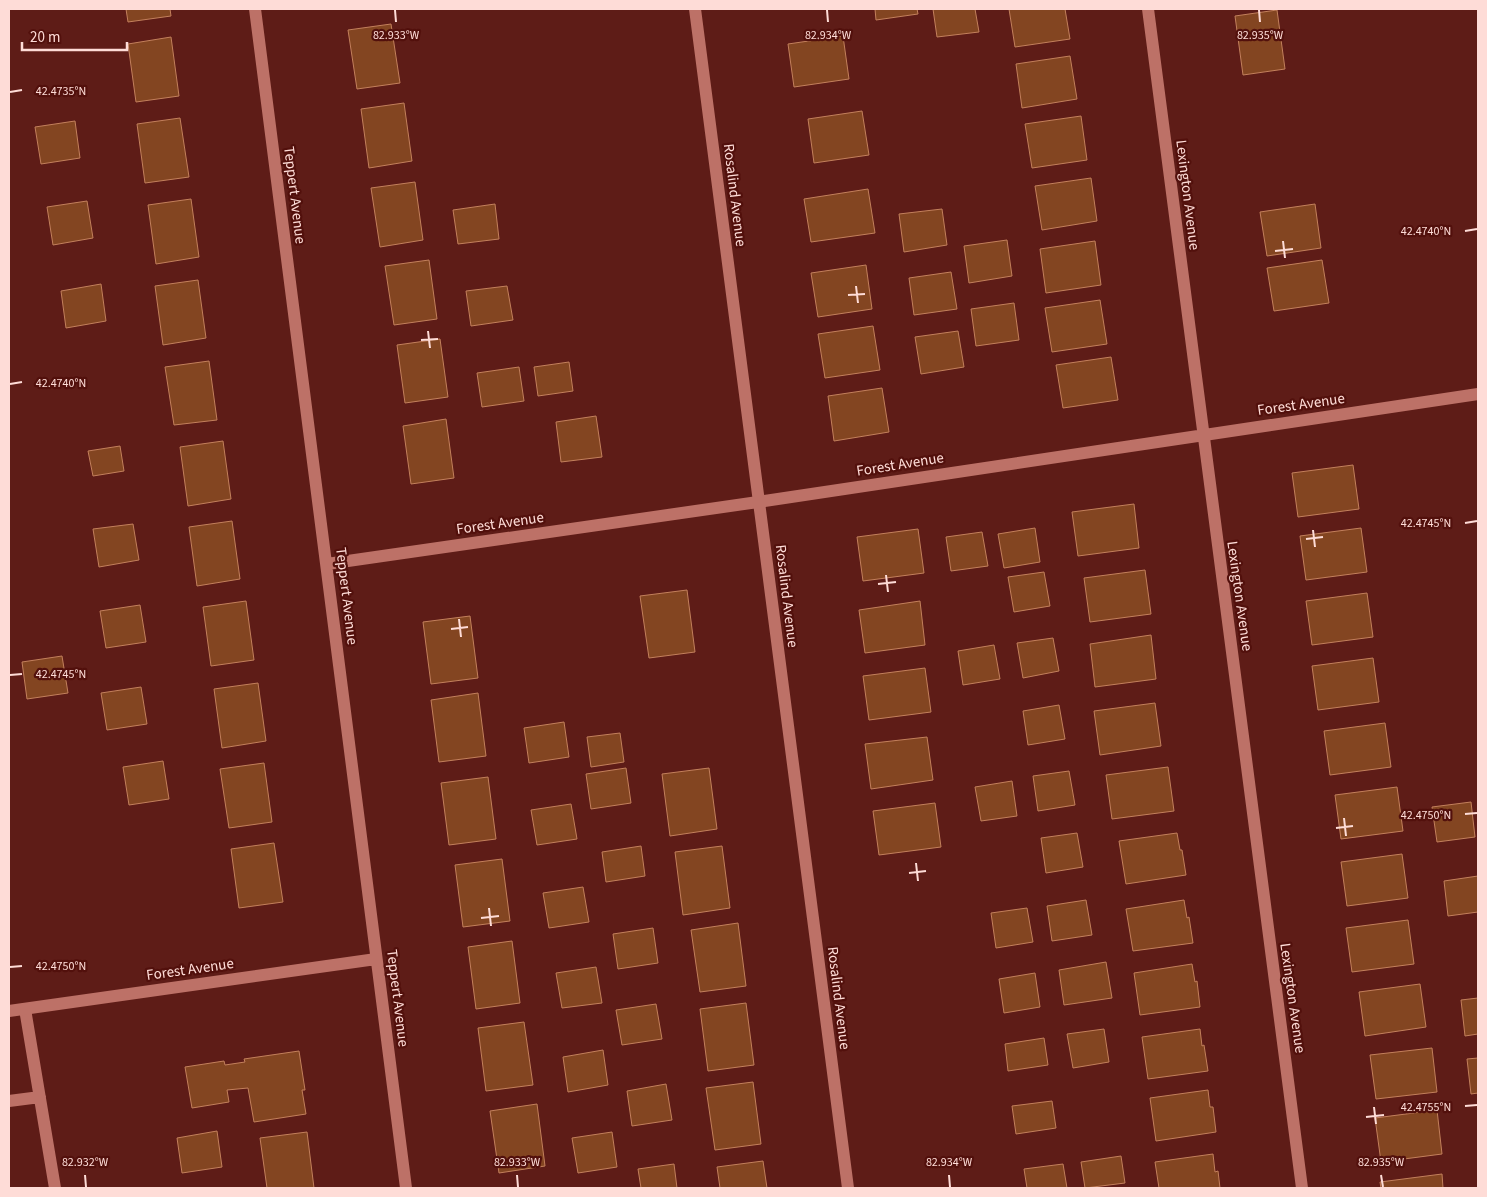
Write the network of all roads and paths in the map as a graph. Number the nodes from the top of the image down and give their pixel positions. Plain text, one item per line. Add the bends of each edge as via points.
1 (255, 9) edge
2 (695, 9) edge
3 (1148, 9) edge
4 (1478, 394) edge
5 (1203, 435) junction
6 (758, 502) junction
7 (327, 564) junction
8 (376, 958) junction
9 (25, 1009) junction
10 (9, 1011) edge
11 (40, 1097) junction
12 (9, 1101) edge
13 (55, 1188) edge
14 (406, 1188) edge
15 (848, 1188) edge
16 (1302, 1188) edge

1 - 7 street, Teppert Avenue
2 - 6 street, Rosalind Avenue
3 - 5 street, Lexington Avenue
4 - 5 street, Forest Avenue
5 - 6 street, Forest Avenue
5 - 16 street, Lexington Avenue
6 - 7 street, Forest Avenue
6 - 15 street, Rosalind Avenue
7 - 8 street, Teppert Avenue
8 - 9 street, Forest Avenue
8 - 14 street, Teppert Avenue
9 - 10 street, Forest Avenue
9 - 11 street
11 - 12 street
11 - 13 street

